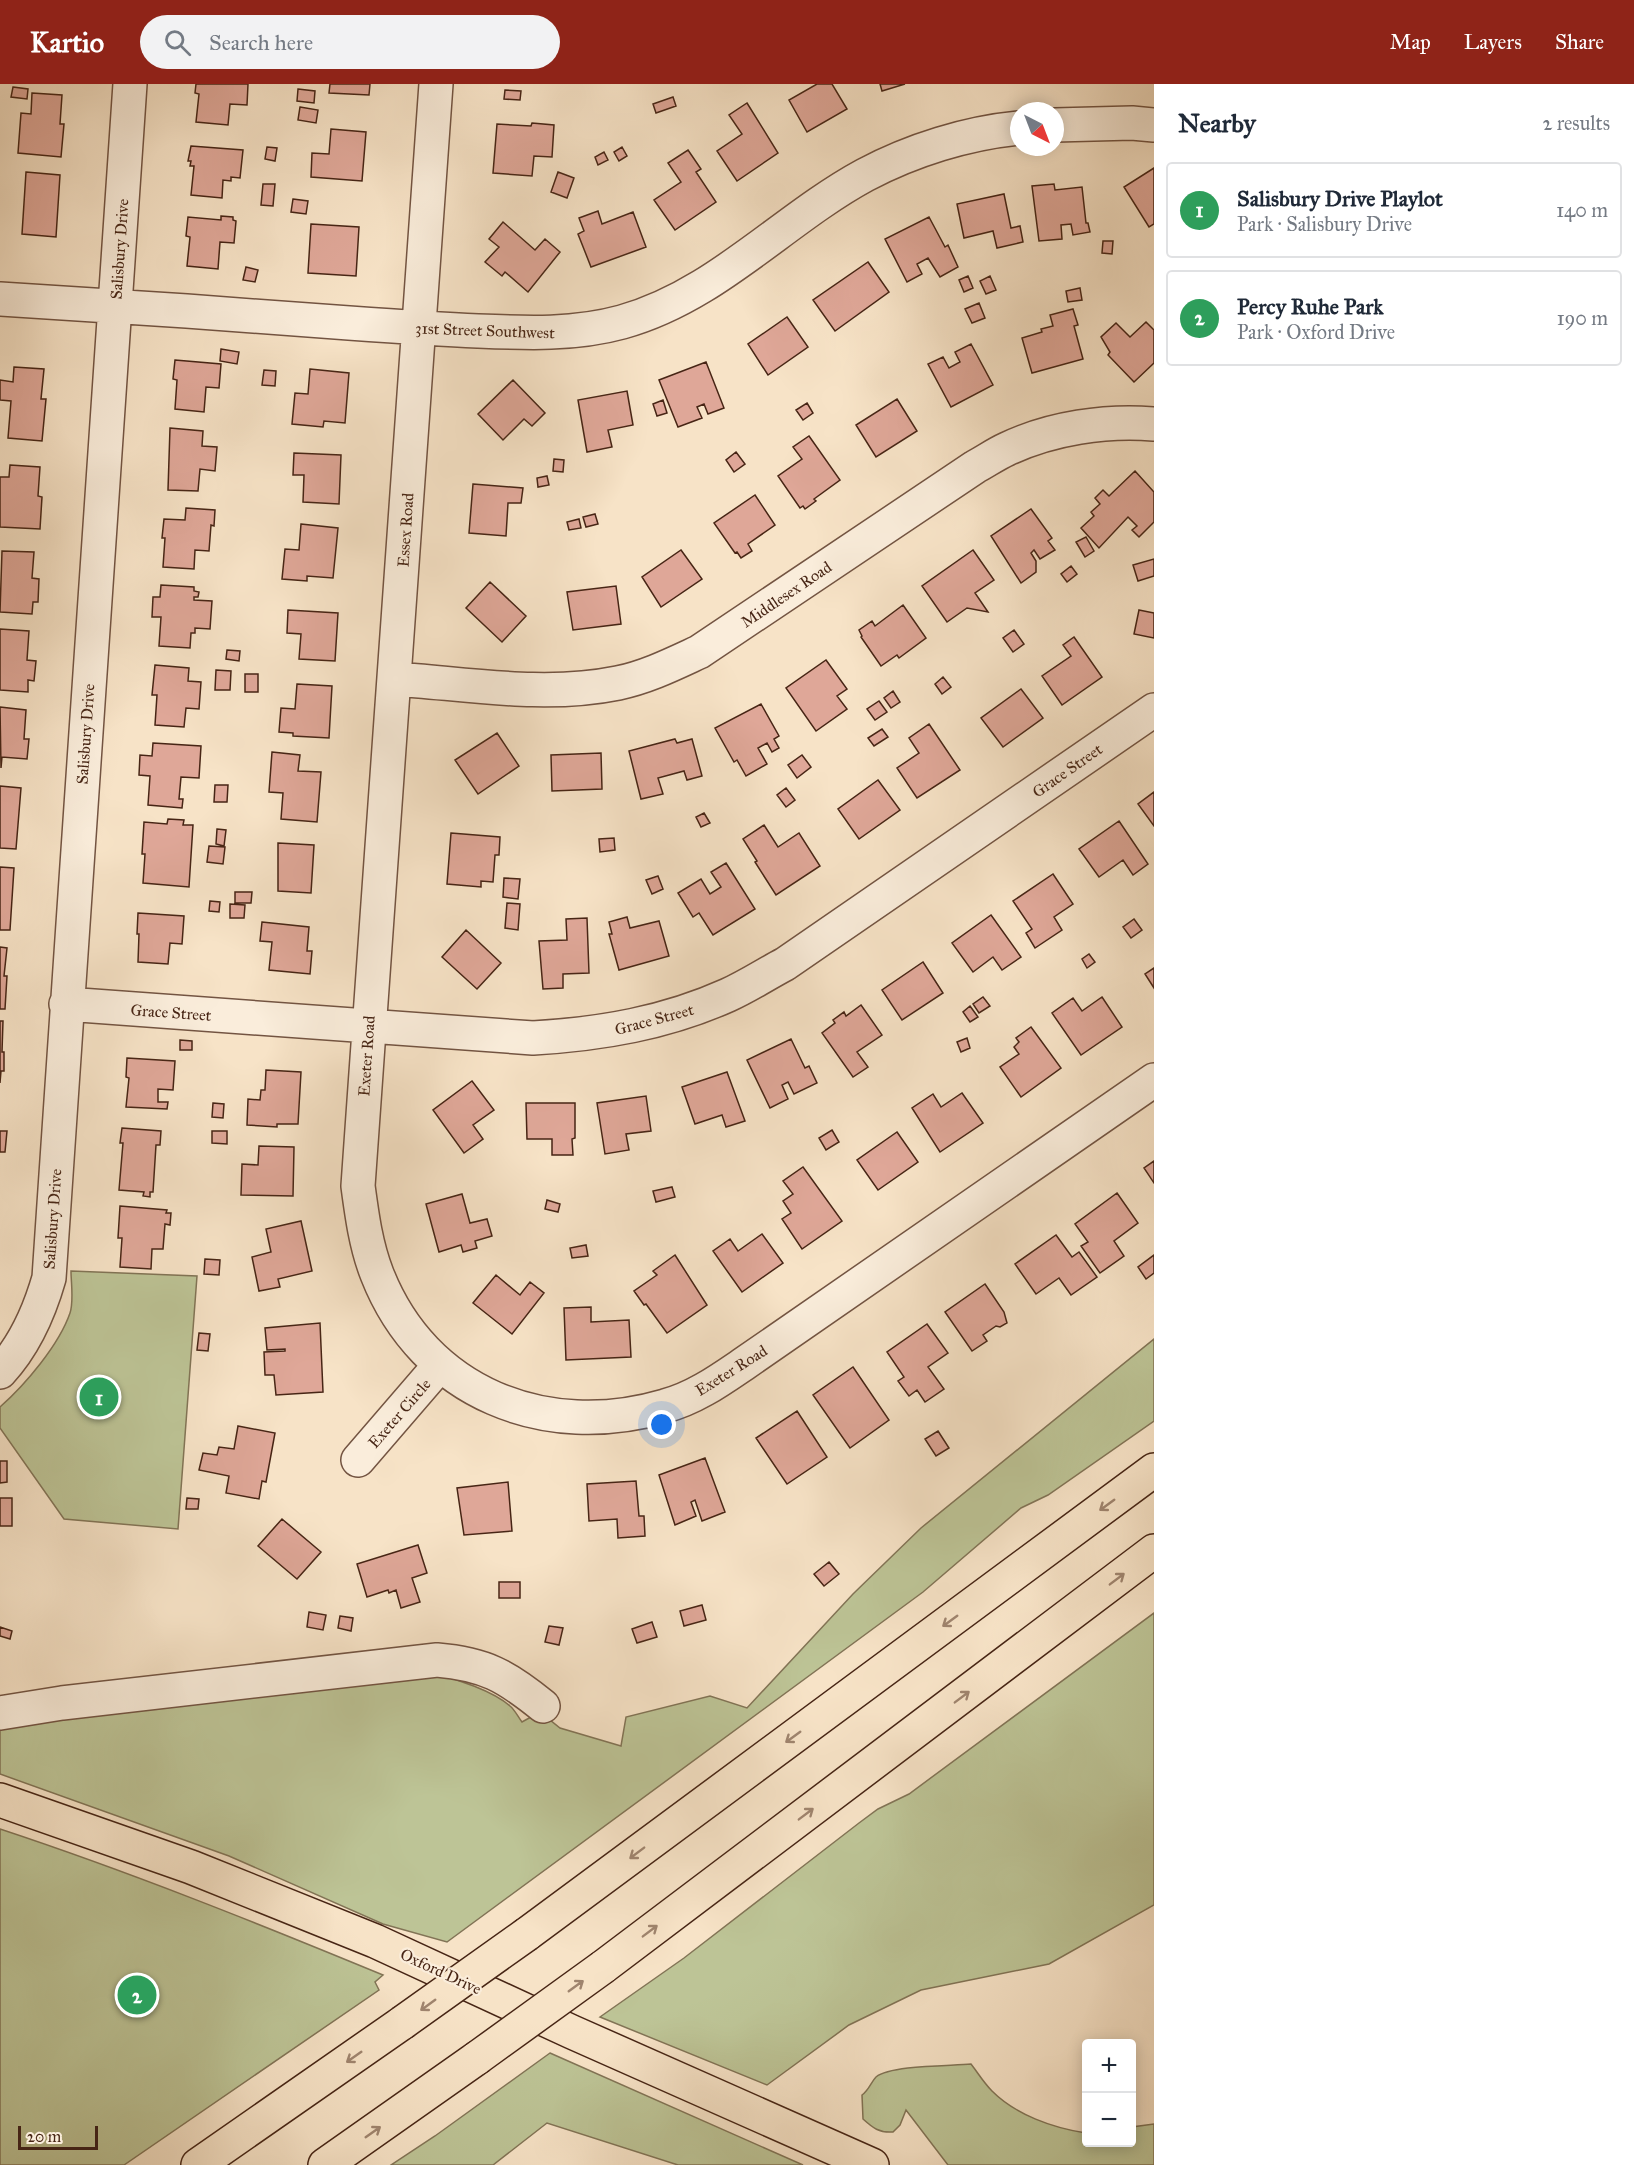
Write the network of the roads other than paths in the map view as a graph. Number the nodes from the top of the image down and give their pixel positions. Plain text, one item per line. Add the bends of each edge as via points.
1 (130, 84) edge
2 (436, 84) edge
3 (1064, 125) edge
4 (1154, 125) edge
5 (1010, 130) edge
6 (0, 299) edge
7 (116, 306) junction
8 (418, 328) junction
9 (1154, 424) edge
10 (395, 679) junction
11 (1154, 710) edge
12 (372, 975) joint
13 (66, 1004) junction
14 (368, 1027) junction
15 (1154, 1080) edge
16 (439, 1366) junction
17 (0, 1372) edge
18 (358, 1460) dead end
19 (1154, 1470) edge
20 (1154, 1551) edge
21 (543, 1706) dead end
22 (0, 1713) edge
23 (0, 1800) edge
24 (198, 2165) edge
25 (325, 2165) edge
26 (872, 2165) edge

1 - 7 street, Salisbury Drive
2 - 8 street, Essex Road
3 - 4 street
5 - 8 street, 31st Street Southwest via 956,140 905,156 864,176 704,287 622,322 578,331 533,334
6 - 7 street, 31st Street Southwest
7 - 8 street, 31st Street Southwest
7 - 13 street, Salisbury Drive
8 - 10 street, Essex Road
9 - 10 street, Middlesex Road via 1094,425 1009,448 699,652 660,670 577,689
10 - 12 street, Essex Road
11 - 14 street, Grace Street via 785,964 687,1012 580,1036 532,1038
12 - 14 street, Exeter Road
13 - 14 street, Grace Street
13 - 17 street, Salisbury Drive via 49,1278 28,1332
14 - 16 street, Exeter Road via 357,1186 366,1240 377,1276 394,1308 414,1339
15 - 16 street, Exeter Road via 745,1363 706,1389 668,1406 626,1416 558,1416 526,1410 488,1396
16 - 18 street, Exeter Circle
19 -> 24 main road, bridge via 527,1934
25 -> 20 main road, bridge via 603,1966
21 - 22 street via 493,1671 463,1662 437,1660 62,1702
23 - 26 main road, Oxford Drive via 191,1867 375,1941

